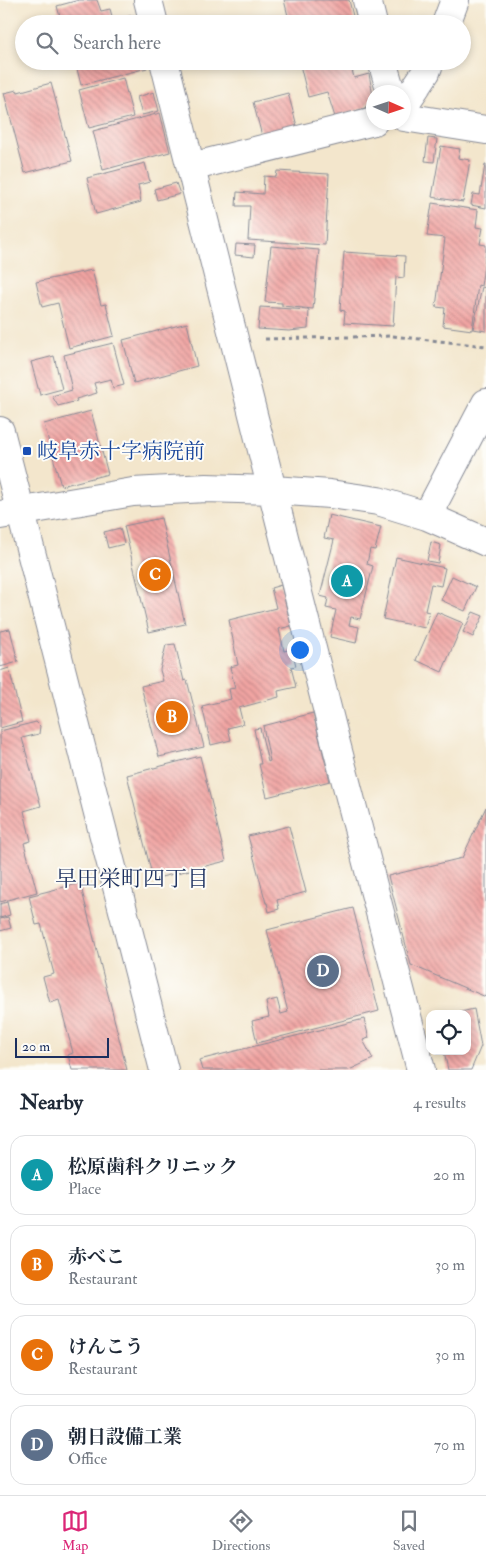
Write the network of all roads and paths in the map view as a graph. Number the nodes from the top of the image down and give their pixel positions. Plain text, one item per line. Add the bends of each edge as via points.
1 (148, 0) edge
2 (367, 0) edge
3 (455, 0) edge
4 (152, 15) edge
5 (371, 15) edge
6 (449, 15) edge
7 (166, 70) edge
8 (384, 70) edge
9 (427, 70) edge
10 (388, 85) edge
11 (411, 94) edge
12 (411, 117) edge
13 (366, 123) edge
14 (486, 130) edge
15 (192, 167) junction
16 (233, 340) junction
17 (486, 346) edge
18 (486, 403) edge
19 (0, 431) edge
20 (273, 490) junction
21 (10, 512) edge
22 (427, 516) junction
23 (486, 542) edge
24 (164, 1070) edge
25 (421, 1070) edge

1 - 4 street
2 - 5 street
3 - 6 street
7 - 15 street
8 - 10 street
9 - 11 street
12 - 14 street
13 - 15 street
15 - 16 street
16 - 17 path via 392,336
16 - 20 street
18 - 22 street
19 - 21 street
20 - 21 street via 206,488 133,492
20 - 22 street via 378,501
20 - 25 street
21 - 24 street
22 - 23 street

